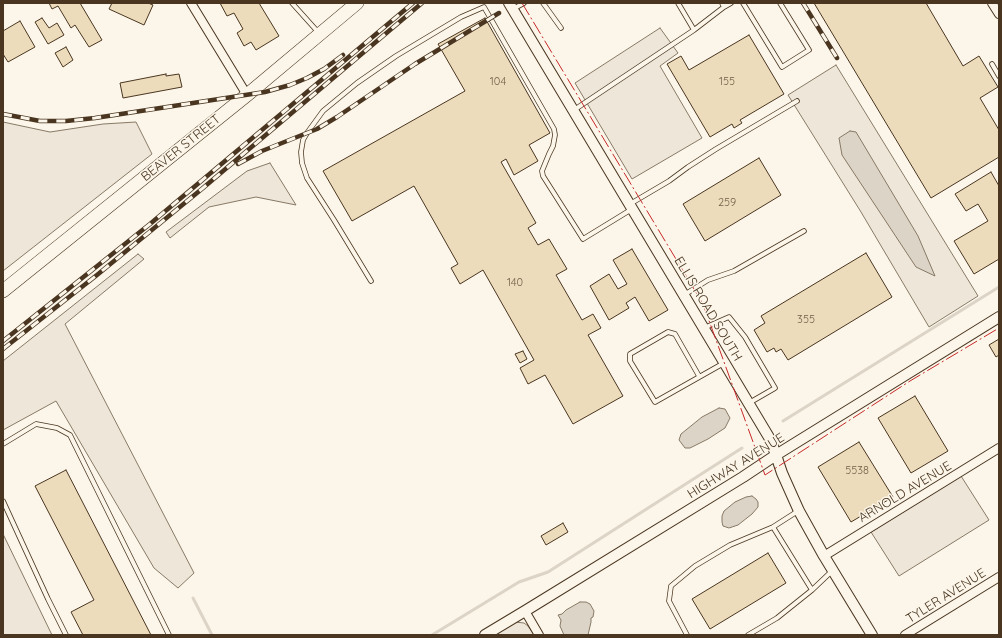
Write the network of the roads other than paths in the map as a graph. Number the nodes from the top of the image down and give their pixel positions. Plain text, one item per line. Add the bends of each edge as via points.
1 (191, 3) edge
2 (292, 3) edge
3 (357, 3) edge
4 (524, 3) edge
5 (543, 3) edge
6 (678, 3) edge
7 (731, 3) edge
8 (743, 3) edge
9 (780, 3) edge
10 (992, 3) edge
11 (723, 5) edge
12 (511, 6) edge
13 (999, 14) edge
14 (561, 28) dead end
15 (694, 30) junction
16 (320, 34) junction
17 (992, 64) dead end
18 (999, 76) edge
19 (247, 95) junction
20 (797, 101) dead end
21 (574, 111) junction
22 (631, 206) junction
23 (804, 231) dead end
24 (371, 281) dead end
25 (3, 291) edge
26 (684, 295) junction
27 (999, 317) edge
28 (704, 329) junction
29 (724, 363) junction
30 (699, 376) junction
31 (749, 404) junction
32 (3, 444) edge
33 (999, 448) edge
34 (776, 455) junction
35 (3, 500) edge
36 (799, 511) junction
37 (772, 527) junction
38 (824, 556) junction
39 (832, 570) junction
40 (999, 577) edge
41 (812, 590) junction
42 (525, 611) junction
43 (66, 635) edge
44 (169, 635) edge
45 (485, 635) edge
46 (539, 635) edge
47 (687, 635) edge
48 (748, 635) edge
49 (872, 635) edge
50 (905, 635) edge

1 - 19 street
2 - 16 lane
3 - 16 main road, BEAVER STREET
4 - 12 lane
5 - 14 lane
6 - 15 lane
7 - 11 lane
8 - 9 lane via 782,67 809,50
10 - 13 street
11 - 15 lane
12 - 21 street, ELLIS ROAD SOUTH
15 - 21 lane
16 - 19 main road, BEAVER STREET
17 - 18 lane
19 - 25 main road, BEAVER STREET
20 - 22 lane via 716,149
21 - 22 street, ELLIS ROAD SOUTH
22 - 24 lane via 583,239 543,176 542,171 553,146 554,129 484,7 461,17 396,56 357,84 324,111 304,140 301,152 307,178
22 - 26 street, ELLIS ROAD SOUTH
23 - 26 lane via 734,271 708,280
26 - 28 street, ELLIS ROAD SOUTH
27 - 34 street, HIGHWAY AVENUE
28 - 29 street, ELLIS ROAD SOUTH
28 - 31 lane via 728,317 749,343 775,388
29 - 30 lane
29 - 31 street, ELLIS ROAD SOUTH
30 - 30 lane via 655,402 630,361 630,354 668,332 675,334
31 - 34 street, ELLIS ROAD SOUTH via 770,439
32 - 44 lane via 36,424 57,428 70,435
33 - 38 street, ARNOLD AVENUE
34 - 36 street, ELLIS ROAD SOUTH
34 - 42 street, HIGHWAY AVENUE
35 - 43 lane
36 - 37 lane
36 - 38 street, ELLIS ROAD SOUTH
37 - 41 lane
37 - 47 lane via 725,548 695,566 670,586 669,601
38 - 39 street, ELLIS ROAD SOUTH
39 - 41 lane
39 - 49 street, ELLIS ROAD SOUTH
40 - 50 street, TYLER AVENUE
41 - 48 lane via 777,618
42 - 45 street, HIGHWAY AVENUE
42 - 46 street

